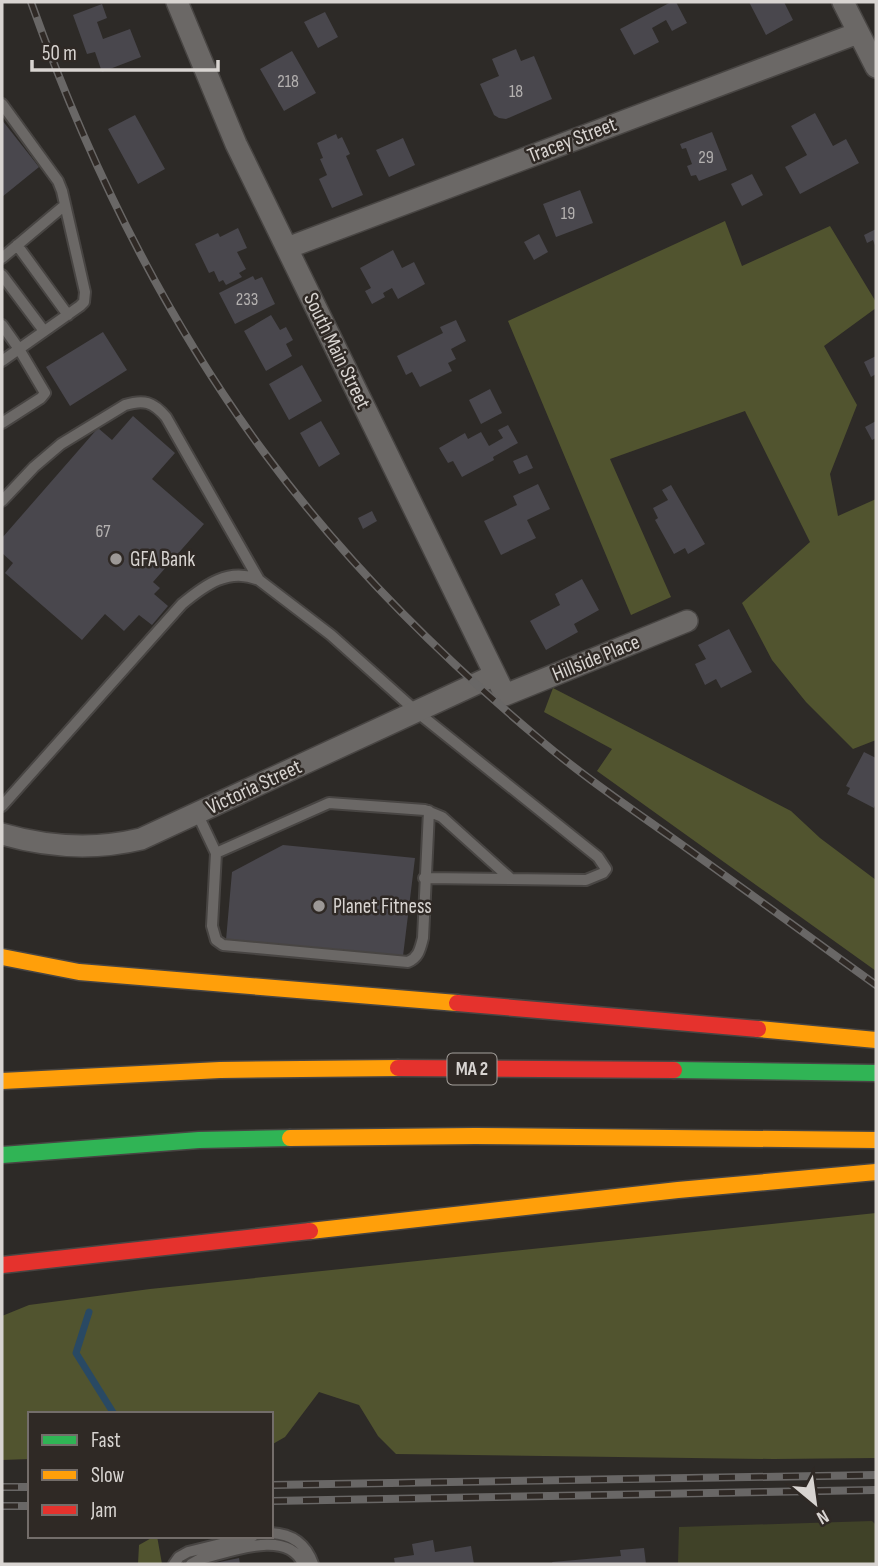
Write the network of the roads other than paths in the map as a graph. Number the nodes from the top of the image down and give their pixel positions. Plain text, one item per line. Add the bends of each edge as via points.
1 (177, 2) edge
2 (843, 2) edge
3 (858, 33) junction
4 (876, 67) edge
5 (2, 104) edge
6 (65, 205) junction
7 (18, 244) junction
8 (287, 248) junction
9 (2, 258) edge
10 (2, 275) edge
11 (68, 315) junction
12 (2, 325) edge
13 (44, 331) junction
14 (19, 349) junction
15 (2, 361) edge
16 (2, 423) edge
17 (2, 500) edge
18 (259, 580) junction
19 (687, 621) dead end
20 (495, 675) junction
21 (505, 695) joint
22 (417, 712) junction
23 (2, 806) edge
24 (429, 811) junction
25 (197, 813) junction
26 (2, 834) edge
27 (216, 853) junction
28 (425, 878) junction
29 (511, 879) junction
30 (2, 957) edge
31 (876, 1040) edge
32 (876, 1073) edge
33 (2, 1081) edge
34 (876, 1140) edge
35 (2, 1155) edge
36 (876, 1172) edge
37 (2, 1265) edge
38 (273, 1533) edge
39 (245, 1538) edge
40 (174, 1564) edge
41 (191, 1564) edge
42 (303, 1564) edge
43 (313, 1564) edge

1 - 8 street, South Main Street via 236,144
2 - 3 street
3 - 4 street
3 - 8 street, Tracey Street
5 - 6 lane via 51,169
6 - 7 lane
6 - 11 lane via 85,292 84,302
7 - 9 lane
7 - 11 lane
8 - 20 street, South Main Street
10 - 13 lane
11 - 13 lane
12 - 14 lane
13 - 14 lane
14 - 15 lane
14 - 16 lane via 45,393
17 - 18 lane via 61,444 125,405 147,401 166,417
18 - 22 lane via 331,635
18 - 23 lane via 246,574 231,575 182,604
19 - 21 street, Hillside Place
20 - 21 street, South Main Street
20 - 22 street, Victoria Street
22 - 25 street, Victoria Street
22 - 29 lane via 598,857 606,869 586,880
24 - 27 lane via 321,804
24 - 28 lane
24 - 29 lane via 442,817
25 - 26 street, Victoria Street via 141,839 110,845 39,842
25 - 27 lane
27 - 28 lane via 212,926 216,940 223,945 408,962 419,952 423,938
28 - 29 lane
30 - 31 highway via 79,972
32 - 33 highway, MA 2 via 312,1068
34 - 35 highway via 475,1136 199,1140
36 - 37 highway
38 - 43 lane via 299,1541
39 - 40 lane via 188,1552
41 - 42 lane via 275,1544 293,1549

